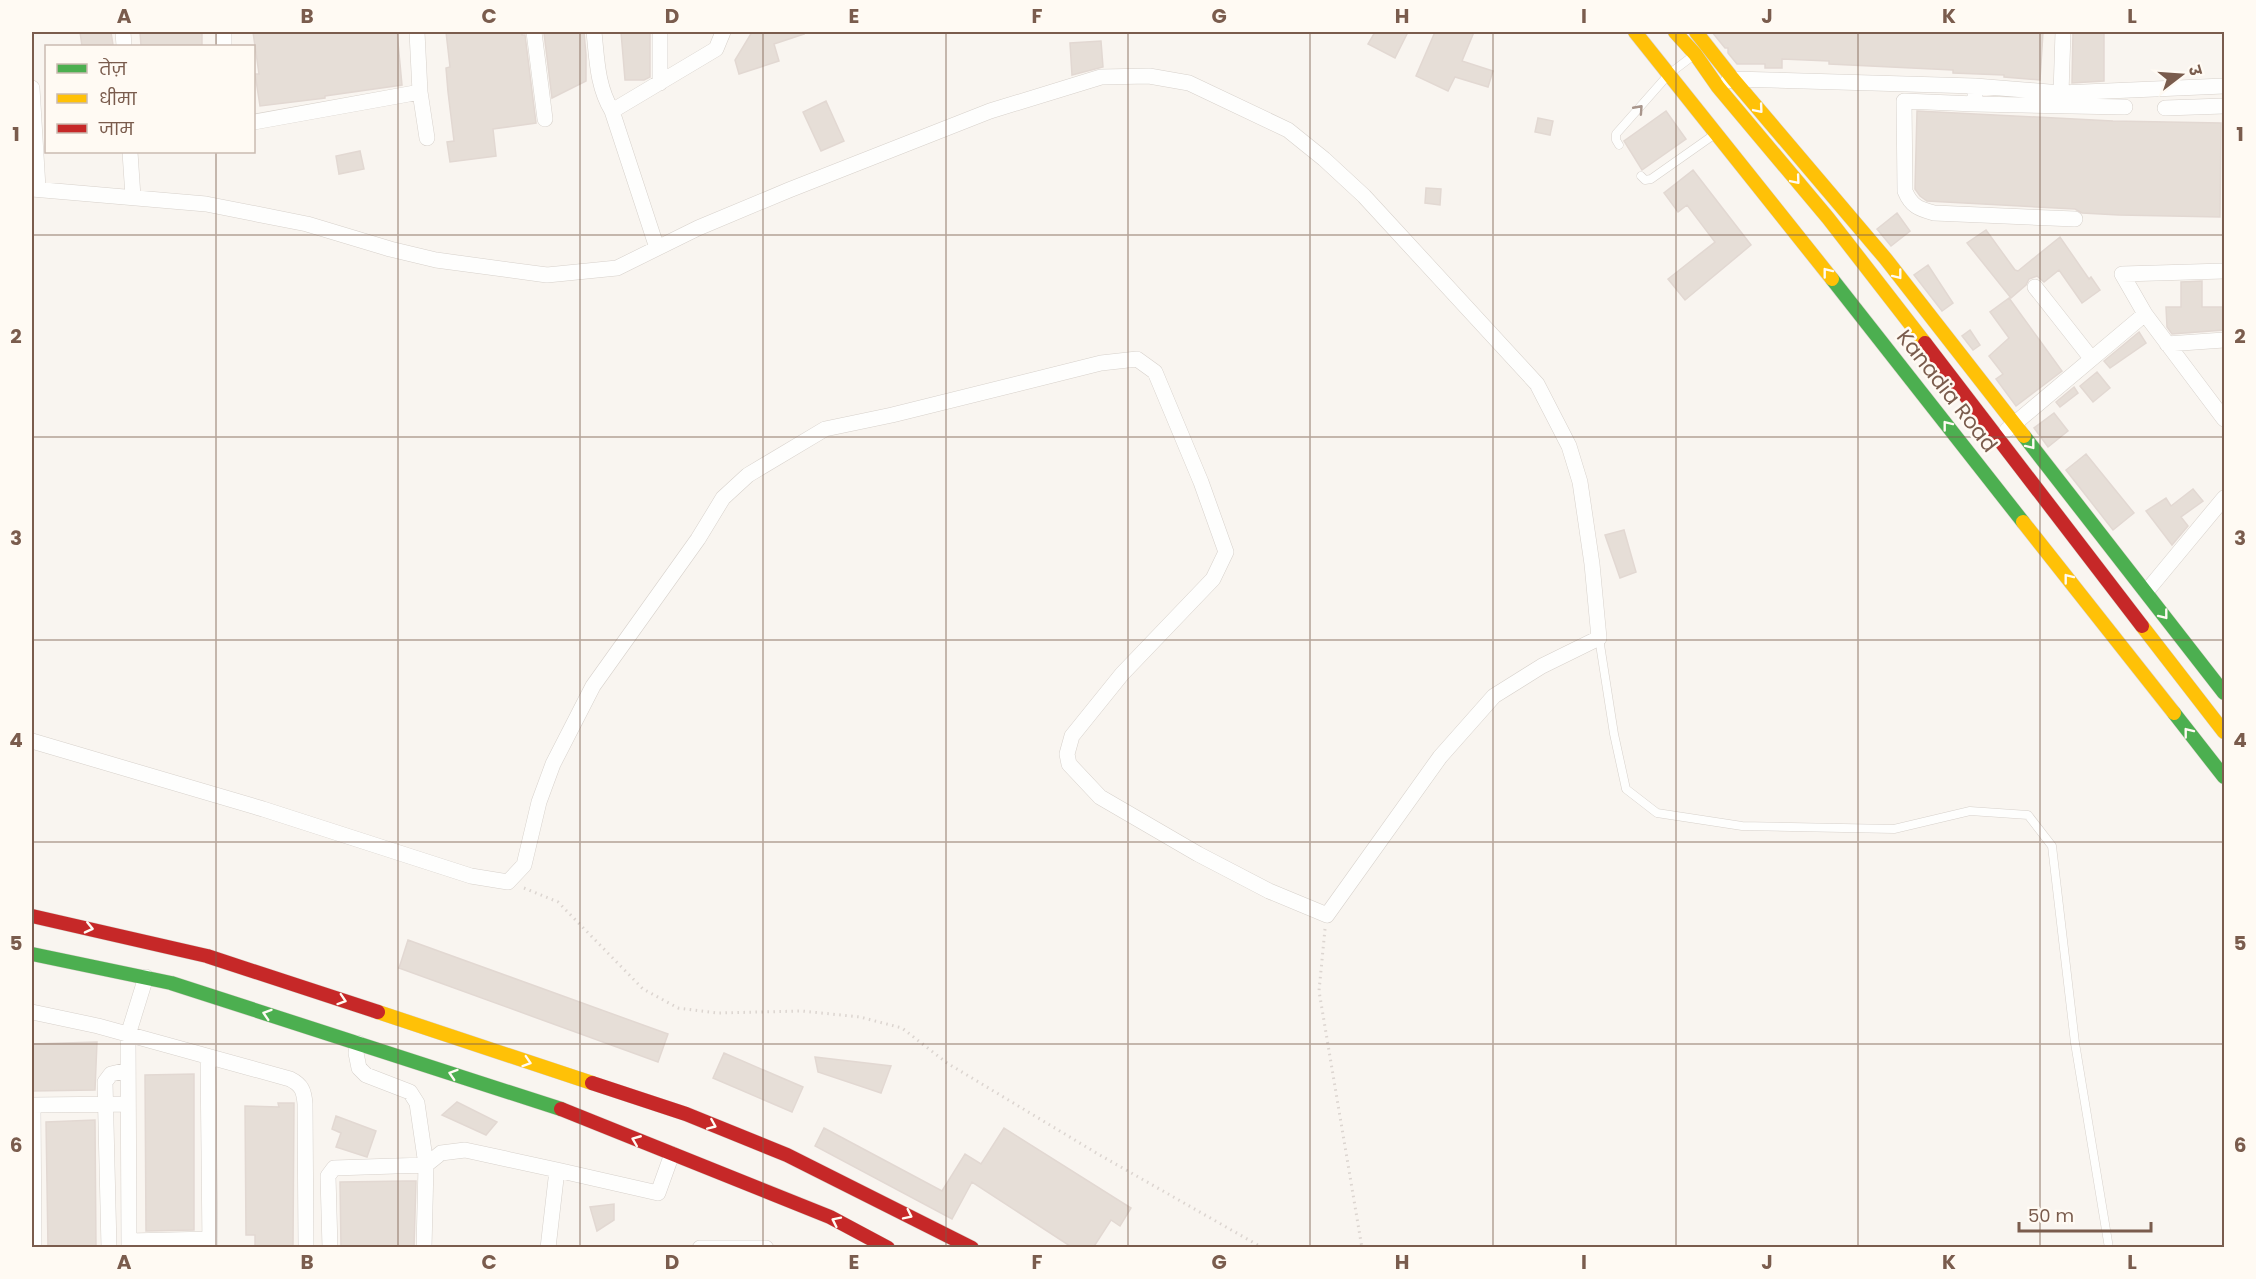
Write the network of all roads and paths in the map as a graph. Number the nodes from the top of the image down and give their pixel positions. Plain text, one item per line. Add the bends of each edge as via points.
1 (417, 32) edge
2 (534, 32) edge
3 (594, 32) edge
4 (660, 32) edge
5 (723, 32) edge
6 (1635, 32) edge
7 (1675, 32) edge
8 (1696, 32) edge
9 (2063, 32) edge
10 (1695, 54) junction
11 (1670, 74) junction
12 (1733, 79) junction
13 (660, 83) junction
14 (1975, 86) junction
15 (2224, 86) edge
16 (1718, 87) junction
17 (32, 88) edge
18 (420, 92) junction
19 (2061, 93) junction
20 (2081, 100) junction
21 (1975, 104) junction
22 (2224, 106) edge
23 (2125, 107) dead end
24 (2164, 108) dead end
25 (612, 111) junction
26 (545, 119) dead end
27 (255, 122) edge
28 (1717, 133) junction
29 (427, 138) dead end
30 (1619, 145) dead end
31 (130, 153) edge
32 (1641, 176) dead end
33 (34, 188) edge
34 (133, 197) junction
35 (2075, 219) dead end
36 (657, 248) junction
37 (2224, 271) edge
38 (2035, 287) dead end
39 (2145, 314) junction
40 (1936, 324) junction
41 (1920, 337) junction
42 (2224, 340) edge
43 (2167, 344) junction
44 (2091, 358) junction
45 (2224, 419) edge
46 (2014, 423) junction
47 (1997, 437) junction
48 (2224, 498) edge
49 (2146, 592) junction
50 (1599, 638) junction
51 (2224, 693) edge
52 (2224, 732) edge
53 (32, 741) edge
54 (2224, 777) edge
55 (508, 882) junction
56 (1327, 915) junction
57 (32, 916) edge
58 (32, 954) edge
59 (146, 977) junction
60 (32, 1012) edge
61 (128, 1035) junction
62 (358, 1043) junction
63 (208, 1057) junction
64 (128, 1070) junction
65 (128, 1104) junction
66 (105, 1105) junction
67 (32, 1106) edge
68 (672, 1154) junction
69 (426, 1165) junction
70 (557, 1170) junction
71 (210, 1243) edge
72 (129, 1244) edge
73 (34, 1248) edge
74 (109, 1248) edge
75 (306, 1248) edge
76 (330, 1248) edge
77 (424, 1248) edge
78 (548, 1248) edge
79 (700, 1248) edge
80 (766, 1248) edge
81 (888, 1248) edge
82 (972, 1248) edge
83 (1263, 1248) edge
84 (1362, 1248) edge
85 (2109, 1248) edge

1 - 18 street
2 - 26 street
3 - 25 street via 598,78
4 - 13 street
5 - 13 street via 716,49
6 - 11 street, Kanadia Road
7 - 10 street, Kanadia Road
8 - 12 street
9 - 19 street
10 - 11 lane
10 - 16 street, Kanadia Road
11 - 28 street, Kanadia Road
30 -> 11 lane via 1616,134
12 - 14 street
12 - 16 street
12 -> 40 street
13 - 25 street
14 - 19 street
14 - 21 street
15 - 20 street
16 -> 41 street, Kanadia Road via 1828,218
17 - 33 street
18 - 27 street
18 - 29 street
19 - 20 street
20 - 21 street
20 - 23 street
21 - 35 street via 1904,101 1905,191 1909,200 1934,213
22 - 24 street
25 - 36 street
28 - 32 lane via 1651,179
54 -> 28 street, Kanadia Road
31 - 34 street
33 - 34 street
34 - 36 street via 251,212 436,260 548,275 617,268
36 - 50 street via 789,190 990,111 1101,76 1149,76 1189,83 1288,130 1324,159 1364,196 1537,384 1569,446 1580,482
37 - 39 street via 2122,274
38 - 44 street
39 - 43 street
39 - 44 street
40 - 41 street
40 - 46 street
41 - 47 street, Kanadia Road
42 - 43 street
43 - 45 street
44 - 46 street
46 - 47 street
46 -> 49 street
47 - 52 street, Kanadia Road
48 - 49 street
49 -> 51 street
50 - 56 street via 1542,666 1494,696 1440,757
50 - 85 lane via 1626,789 1657,813 1742,826 1894,829 1970,811 2028,815 2052,846 2075,1043
53 - 55 street via 471,876
55 - 56 street via 524,865 553,764 593,686 723,498 748,475 825,429 1101,363 1137,359 1155,372 1226,552 1213,579 1122,674 1072,736 1067,754 1069,764 1100,797 1269,891
55 - 83 path via 558,902 643,989 678,1008 717,1013 802,1011 860,1017 902,1028 957,1069
56 - 84 path via 1319,991
57 -> 82 street via 207,956 686,1114 787,1155
58 - 59 street
59 - 61 street
62 -> 59 street
60 - 61 street
61 - 63 street
61 - 64 street
68 -> 62 street via 555,1107
62 - 69 street via 359,1068 366,1075 404,1089 417,1103
63 - 71 street
63 - 75 street via 290,1078 304,1092
64 - 65 street
64 - 66 street via 111,1074 105,1082
65 - 66 street
65 - 72 street
66 - 67 street
66 - 74 street
67 - 73 street
68 - 70 street via 658,1193
81 -> 68 street via 830,1217
69 - 70 street via 441,1153 465,1150
69 - 76 street via 339,1167 330,1171
69 - 77 street
70 - 78 street
71 - 72 street
79 - 80 street

